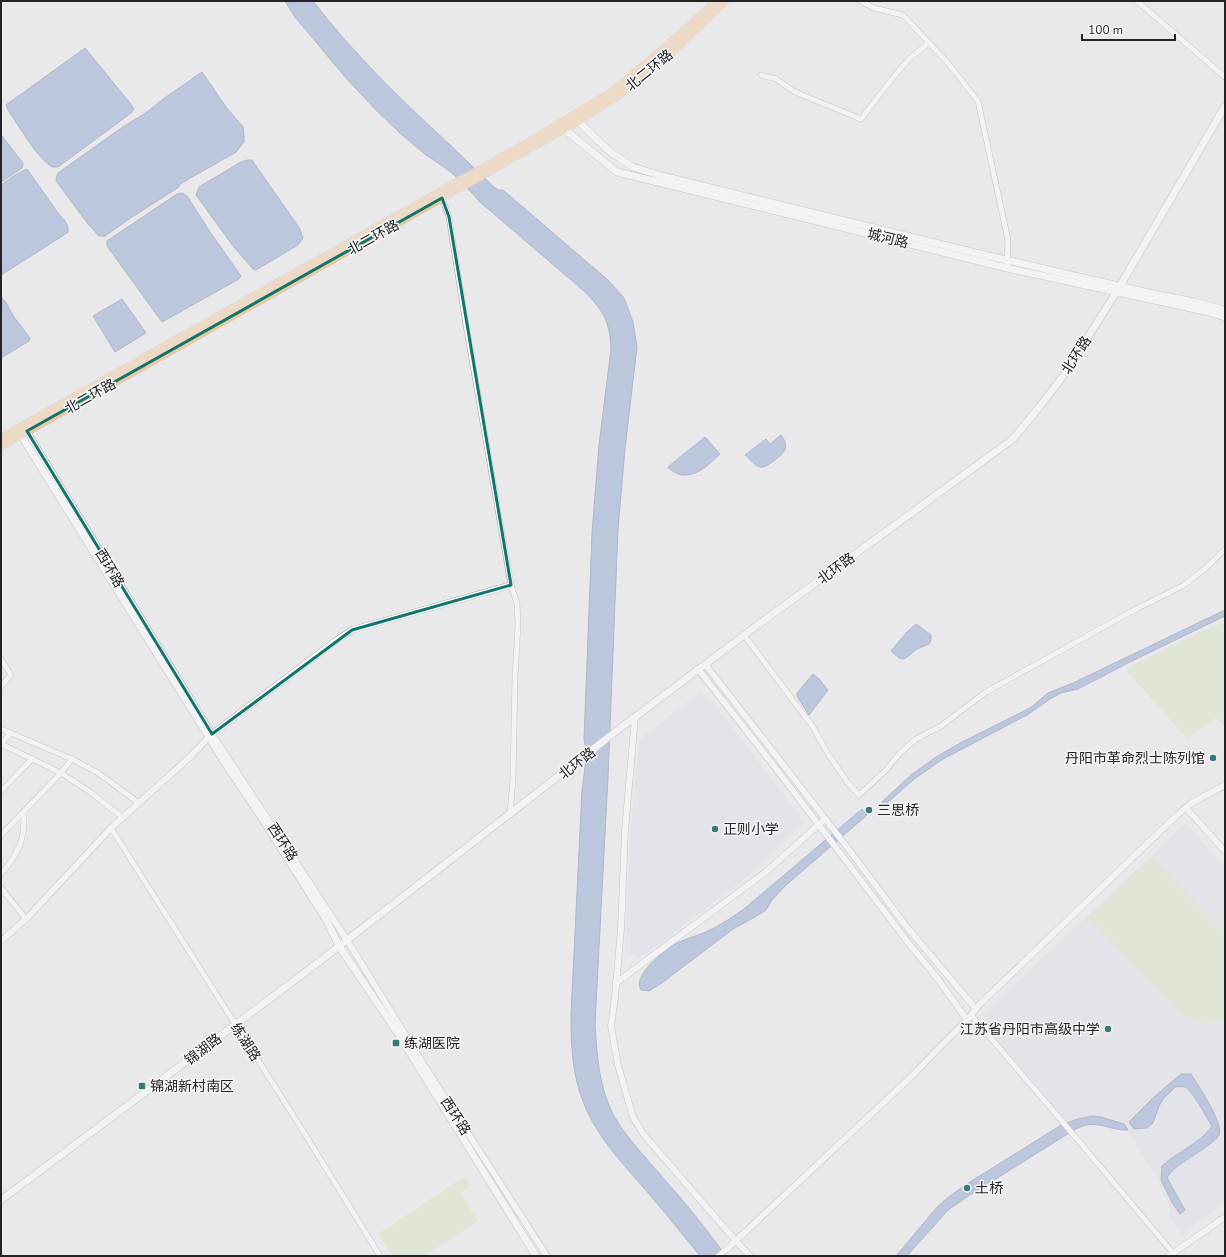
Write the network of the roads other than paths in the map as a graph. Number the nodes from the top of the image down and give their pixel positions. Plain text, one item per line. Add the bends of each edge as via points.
1 (717, 1) edge
2 (725, 1) edge
3 (861, 1) edge
4 (1137, 1) edge
5 (930, 43) junction
6 (761, 75) dead end
7 (1225, 77) edge
8 (1225, 106) edge
9 (578, 121) junction
10 (564, 129) junction
11 (486, 169) junction
12 (450, 190) junction
13 (442, 198) junction
14 (1007, 260) junction
15 (1007, 268) junction
16 (1118, 289) junction
17 (1225, 310) edge
18 (1225, 317) edge
19 (22, 430) junction
20 (1, 438) edge
21 (1, 446) edge
22 (1225, 549) edge
23 (511, 585) junction
24 (744, 635) junction
25 (1, 658) edge
26 (705, 664) junction
27 (698, 669) junction
28 (1, 686) edge
29 (635, 717) junction
30 (1, 729) edge
31 (11, 733) junction
32 (210, 735) junction
33 (1, 744) edge
34 (32, 759) junction
35 (72, 759) junction
36 (61, 773) junction
37 (1225, 785) edge
38 (1, 791) edge
39 (139, 803) junction
40 (1186, 808) junction
41 (24, 811) junction
42 (510, 815) junction
43 (123, 818) junction
44 (826, 819) junction
45 (818, 825) junction
46 (112, 828) junction
47 (1, 835) edge
48 (1225, 851) edge
49 (1, 874) edge
50 (1, 888) edge
51 (26, 919) junction
52 (347, 940) junction
53 (1, 941) edge
54 (339, 946) junction
55 (616, 983) junction
56 (976, 1009) junction
57 (969, 1017) junction
58 (235, 1025) junction
59 (1, 1200) edge
60 (1225, 1217) edge
61 (736, 1241) junction
62 (727, 1248) joint
63 (1173, 1253) edge
64 (380, 1256) edge
65 (536, 1256) edge
66 (547, 1256) edge
67 (718, 1256) edge
68 (750, 1256) edge
69 (1183, 1256) edge

1 - 11 main road, 北二环路 via 612,92
2 - 9 main road, 北二环路 via 673,51 616,97
3 - 5 street via 874,8 903,15
4 - 7 street
5 - 6 street via 910,58 861,119 795,92 776,79
5 - 14 street via 978,102 1008,240
8 - 16 main road, 北环路
9 - 10 main road, 北二环路
9 - 14 main road, 城河路 via 610,152 633,167
10 - 11 main road, 北二环路
10 - 15 main road, 城河路 via 617,172
11 - 12 main road, 北二环路
12 - 13 main road, 北二环路
12 - 19 main road, 北二环路
13 - 19 main road, 北二环路
13 - 23 street via 449,218
14 - 15 street
14 - 16 main road, 城河路
15 - 16 main road, 城河路
16 - 17 main road, 城河路 via 1195,302
16 - 18 main road, 城河路
16 - 24 main road, 北环路 via 1066,372 1012,439
19 - 20 main road, 北二环路
19 - 21 main road, 北二环路
19 - 32 main road, 西环路
22 - 24 street via 1184,585 986,692 941,726 916,739 859,795 828,754 813,726
23 - 32 street via 352,630
23 - 42 street via 517,603 518,624
24 - 26 main road, 北环路
25 - 28 street via 11,675
26 - 27 main road, 北环路
26 - 44 street
27 - 29 main road, 北环路
27 - 45 street
29 - 42 main road, 北环路
29 - 55 street
30 - 31 street
31 - 33 street
31 - 35 street
32 - 39 street via 191,756
32 - 52 street, 西环路
32 - 54 main road, 西环路 via 323,914
33 - 34 street
34 - 36 street
34 - 38 street
35 - 36 street
35 - 39 street via 98,773
36 - 41 street
36 - 43 street
37 - 40 street
39 - 43 street
40 - 48 street
40 - 56 street
41 - 47 street
41 - 49 street via 21,844
42 - 52 main road, 北环路
43 - 46 street
44 - 45 street
44 - 56 street via 906,926
45 - 55 street via 767,871
45 - 57 street
46 - 51 street
46 - 58 street, 练湖路
50 - 51 street
51 - 53 street
52 - 54 main road, 锦湖路
52 - 66 street, 西环路
54 - 58 main road, 锦湖路
54 - 65 main road, 西环路
55 - 61 street via 612,1034 633,1117 644,1135
56 - 57 street
57 - 61 street via 914,1075
57 - 63 street via 1061,1120
58 - 59 main road, 锦湖路
58 - 64 street, 练湖路
60 - 63 street
61 - 62 street
61 - 68 street
62 - 67 street
63 - 69 street

